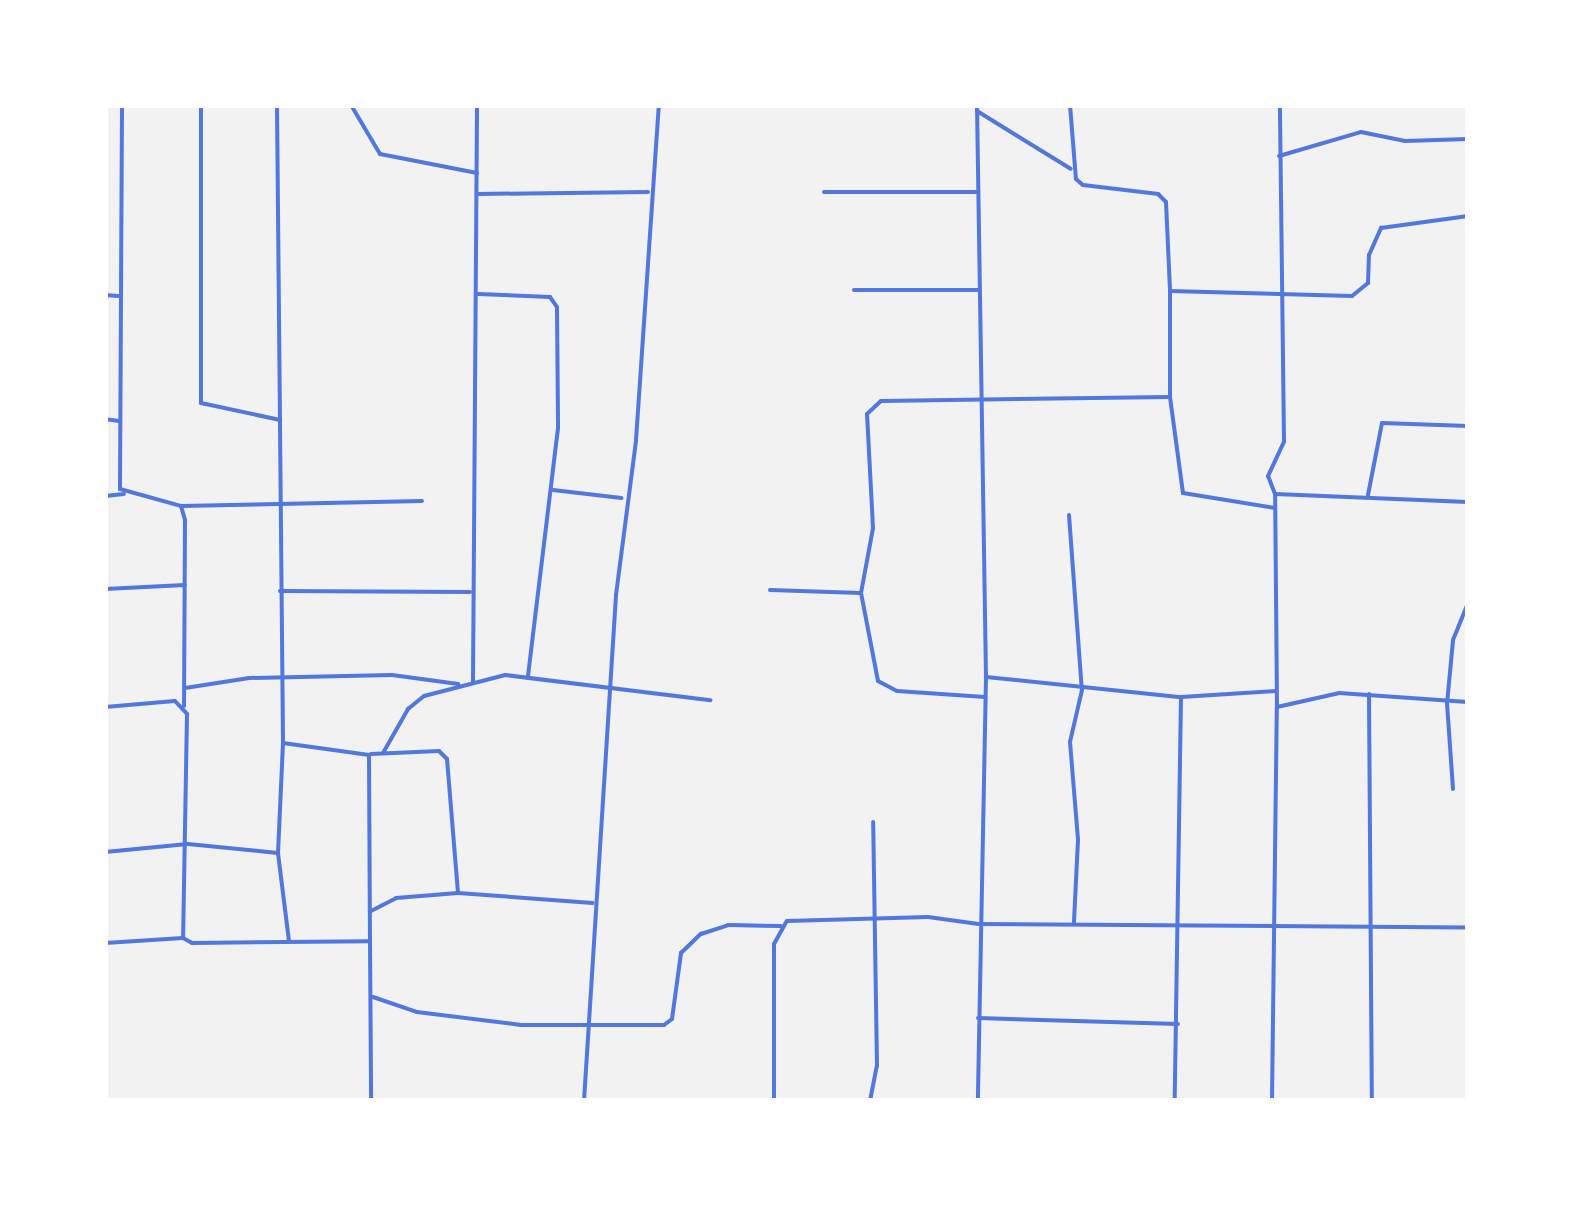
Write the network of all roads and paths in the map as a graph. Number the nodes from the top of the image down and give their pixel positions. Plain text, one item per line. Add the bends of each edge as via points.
1 (122, 105) edge
2 (200, 105) edge
3 (277, 105) edge
4 (351, 105) edge
5 (477, 105) edge
6 (659, 105) edge
7 (1070, 105) edge
8 (1280, 105) edge
9 (977, 108) edge
10 (1468, 139) edge
11 (1279, 156) junction
12 (1072, 170) junction
13 (478, 173) junction
14 (649, 192) junction
15 (824, 192) dead end
16 (976, 192) junction
17 (478, 194) junction
18 (1468, 216) edge
19 (854, 290) dead end
20 (978, 290) junction
21 (1170, 290) junction
22 (1280, 292) junction
23 (478, 294) junction
24 (105, 295) edge
25 (118, 296) junction
26 (1170, 397) junction
27 (982, 404) junction
28 (105, 419) edge
29 (280, 420) junction
30 (119, 421) junction
31 (1468, 426) edge
32 (552, 490) junction
33 (124, 494) junction
34 (1275, 494) junction
35 (1368, 495) junction
36 (105, 496) edge
37 (624, 498) junction
38 (422, 501) dead end
39 (1468, 502) edge
40 (280, 505) junction
41 (181, 506) junction
42 (1275, 508) junction
43 (1069, 515) dead end
44 (185, 585) junction
45 (105, 588) edge
46 (770, 590) dead end
47 (280, 591) junction
48 (470, 592) junction
49 (861, 593) junction
50 (1468, 603) edge
51 (281, 677) junction
52 (528, 677) junction
53 (986, 678) junction
54 (473, 682) junction
55 (460, 685) junction
56 (185, 688) junction
57 (609, 688) junction
58 (1082, 690) junction
59 (1276, 691) junction
60 (1370, 694) junction
61 (1181, 697) junction
62 (985, 698) junction
63 (710, 700) dead end
64 (1468, 702) edge
65 (1447, 704) junction
66 (184, 706) junction
67 (105, 707) edge
68 (1277, 707) junction
69 (283, 743) junction
70 (383, 753) junction
71 (369, 754) junction
72 (1453, 789) dead end
73 (873, 822) dead end
74 (188, 844) junction
75 (105, 852) edge
76 (278, 854) junction
77 (458, 893) junction
78 (595, 903) junction
79 (371, 910) junction
80 (873, 920) junction
81 (1074, 923) junction
82 (979, 924) junction
83 (782, 926) junction
84 (1176, 927) junction
85 (1468, 927) edge
86 (1275, 928) junction
87 (1372, 928) junction
88 (184, 938) junction
89 (290, 941) junction
90 (370, 941) junction
91 (105, 943) edge
92 (372, 997) junction
93 (978, 1018) junction
94 (1179, 1024) junction
95 (587, 1028) junction
96 (371, 1101) edge
97 (584, 1101) edge
98 (774, 1101) edge
99 (870, 1101) edge
100 (978, 1101) edge
101 (1176, 1101) edge
102 (1272, 1101) edge
103 (1372, 1101) edge

1 - 25 street
2 - 29 street via 201,403
3 - 29 street
4 - 13 street via 380,154
5 - 13 street
6 - 14 street
7 - 12 street
8 - 11 street
9 - 12 street
9 - 16 street
10 - 11 street via 1406,141 1361,132
11 - 22 street
12 - 21 street via 1083,185 1136,189 1166,202
13 - 17 street
14 - 17 street
14 - 37 street via 636,440
15 - 16 street
16 - 20 street
17 - 23 street
18 - 22 street via 1381,228 1369,255 1368,283 1352,296
19 - 20 street
20 - 27 street
21 - 22 street
21 - 26 street
22 - 34 street via 1284,441 1269,466
23 - 32 street via 556,300
23 - 48 street
24 - 25 street
25 - 30 street
26 - 27 street
26 - 42 street via 1183,493 1192,500
27 - 49 street via 873,406 873,528
27 - 53 street
28 - 30 street
29 - 40 street
30 - 33 street
31 - 35 street via 1382,423
32 - 37 street
32 - 52 street
33 - 36 street
33 - 41 street
34 - 35 street
34 - 42 street
35 - 39 street
37 - 57 street
38 - 40 street
40 - 41 street
40 - 47 street
41 - 44 street
42 - 59 street
43 - 58 street
44 - 45 street
44 - 56 street
46 - 49 street
47 - 48 street
47 - 51 street
48 - 54 street
49 - 62 street via 878,681 886,690
50 - 65 street via 1452,640
51 - 55 street via 392,675
51 - 56 street
51 - 69 street
52 - 54 street
52 - 57 street
53 - 58 street
53 - 62 street
54 - 55 street
55 - 70 street via 408,709
56 - 66 street
57 - 63 street
57 - 78 street
58 - 61 street
58 - 81 street via 1070,742 1078,840
59 - 61 street
59 - 68 street
60 - 65 street
60 - 68 street via 1339,692
60 - 87 street
61 - 84 street
62 - 82 street
64 - 65 street
65 - 72 street
66 - 67 street via 175,701
66 - 74 street
68 - 86 street
69 - 71 street
69 - 76 street
70 - 71 street
70 - 77 street via 439,751 453,769
71 - 79 street
73 - 80 street
74 - 75 street
74 - 76 street
74 - 88 street
76 - 89 street
77 - 78 street
77 - 79 street via 396,898
78 - 95 street
79 - 90 street
80 - 82 street
80 - 83 street via 794,920
80 - 99 street via 878,1066
81 - 82 street
81 - 84 street
82 - 93 street
83 - 95 street via 728,925 702,934 681,953 672,1019 664,1025
83 - 98 street via 774,944
84 - 86 street
84 - 94 street
85 - 87 street
86 - 87 street
86 - 102 street
87 - 103 street
88 - 89 street
88 - 91 street
89 - 90 street
90 - 92 street
92 - 95 street via 431,1014
92 - 96 street
93 - 94 street
93 - 100 street
94 - 101 street
95 - 97 street

